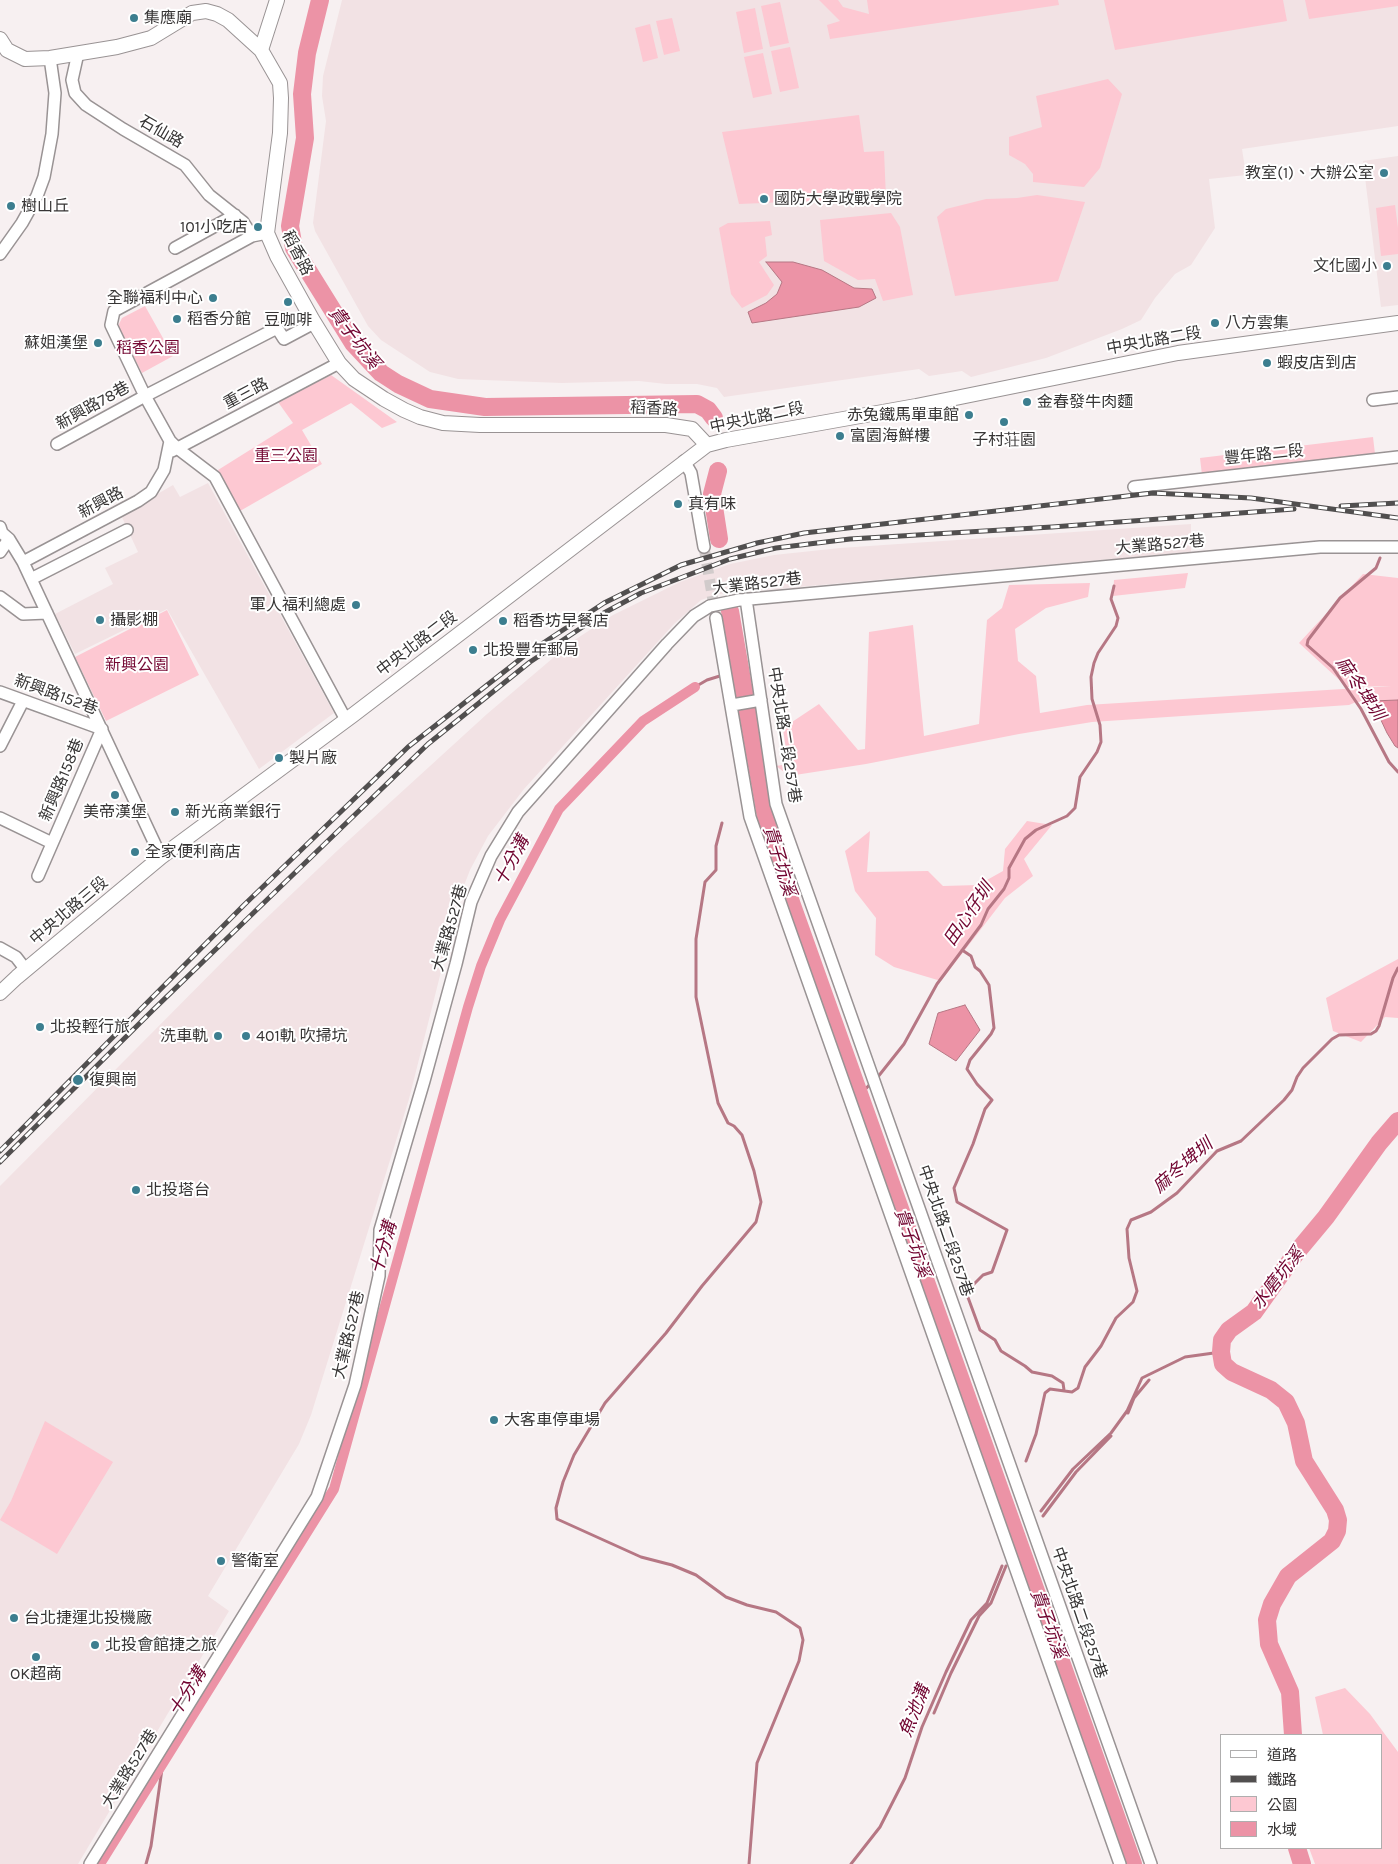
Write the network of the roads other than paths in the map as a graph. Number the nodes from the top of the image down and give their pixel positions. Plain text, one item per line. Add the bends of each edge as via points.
1 (277, 0) edge
2 (0, 39) edge
3 (260, 50) junction
4 (78, 53) junction
5 (50, 58) junction
6 (234, 215) junction
7 (267, 233) junction
8 (252, 236) junction
9 (175, 248) dead end
10 (0, 254) edge
11 (314, 323) junction
12 (1398, 323) edge
13 (339, 363) junction
14 (144, 396) junction
15 (1398, 397) edge
16 (1373, 400) dead end
17 (57, 444) dead end
18 (708, 445) junction
19 (172, 447) junction
20 (1398, 457) edge
21 (684, 461) junction
22 (1134, 486) dead end
23 (0, 527) edge
24 (127, 530) dead end
25 (9, 539) junction
26 (704, 547) tunnel mouth
27 (1398, 547) edge
28 (0, 552) edge
29 (23, 562) junction
30 (31, 579) junction
31 (0, 597) edge
32 (742, 600) junction
33 (47, 613) junction
34 (716, 618) tunnel mouth
35 (0, 692) edge
36 (761, 700) junction
37 (23, 701) junction
38 (732, 705) junction
39 (346, 720) junction
40 (102, 729) junction
41 (0, 746) edge
42 (0, 818) edge
43 (52, 843) junction
44 (161, 857) junction
45 (38, 876) dead end
46 (0, 948) edge
47 (26, 970) junction
48 (0, 994) edge
49 (90, 1864) edge
50 (1120, 1864) edge
51 (1151, 1864) edge

1 - 3 street
2 - 5 street, 稻香路 via 7,50 25,59
3 - 4 street, 稻香路 via 228,20 206,12 192,14 151,38 117,48
3 - 7 street, 稻香路 via 280,83 281,98 280,133
4 - 5 street, 稻香路
4 - 6 street, 石仙路 via 72,80 74,93 108,120 185,165 209,195
5 - 10 street via 55,93 44,177 22,223
6 - 8 street, 石仙路 via 244,222
6 - 9 street
7 - 8 street
7 - 11 street, 稻香路
8 - 14 street via 114,311 111,325
11 - 13 street, 稻香路
11 - 14 street, 新興路78巷 via 284,339 277,328
12 - 18 street, 中央北路二段 via 1178,353
13 - 18 street, 稻香路 via 354,379 384,399 420,417 443,423 666,425 692,429
13 - 19 street, 重三路
14 - 17 street, 新興路78巷
14 - 19 street
15 - 16 street
18 - 21 street, 中央北路二段
19 - 29 street, 新興路 via 151,492
19 - 39 street via 215,477
20 - 22 street, 豐年路二段
21 - 26 street via 691,473
21 - 39 street, 中央北路二段
23 - 25 street
24 - 30 street
25 - 28 street
25 - 29 street
27 - 32 street, 大業路527巷 via 1320,547
29 - 30 street
30 - 33 street
31 - 33 street via 23,614
32 - 36 street, 中央北路二段257巷
32 - 49 street, 大業路527巷, bridge via 710,606 694,616 518,812 491,856 471,902 424,1081 380,1230 379,1276 355,1385 317,1497
33 - 40 street
34 - 38 street
35 - 37 street, 新興路152巷
36 - 38 street
36 - 51 street, 中央北路二段257巷 via 776,804
37 - 40 street, 新興路152巷
37 - 41 street
38 - 50 street via 750,817
39 - 44 street, 中央北路二段
40 - 43 street, 新興路158巷
40 - 44 street
42 - 43 street, 新興路158巷
43 - 45 street, 新興路158巷
44 - 47 street, 中央北路三段
46 - 47 street via 16,957
47 - 48 street, 中央北路三段

